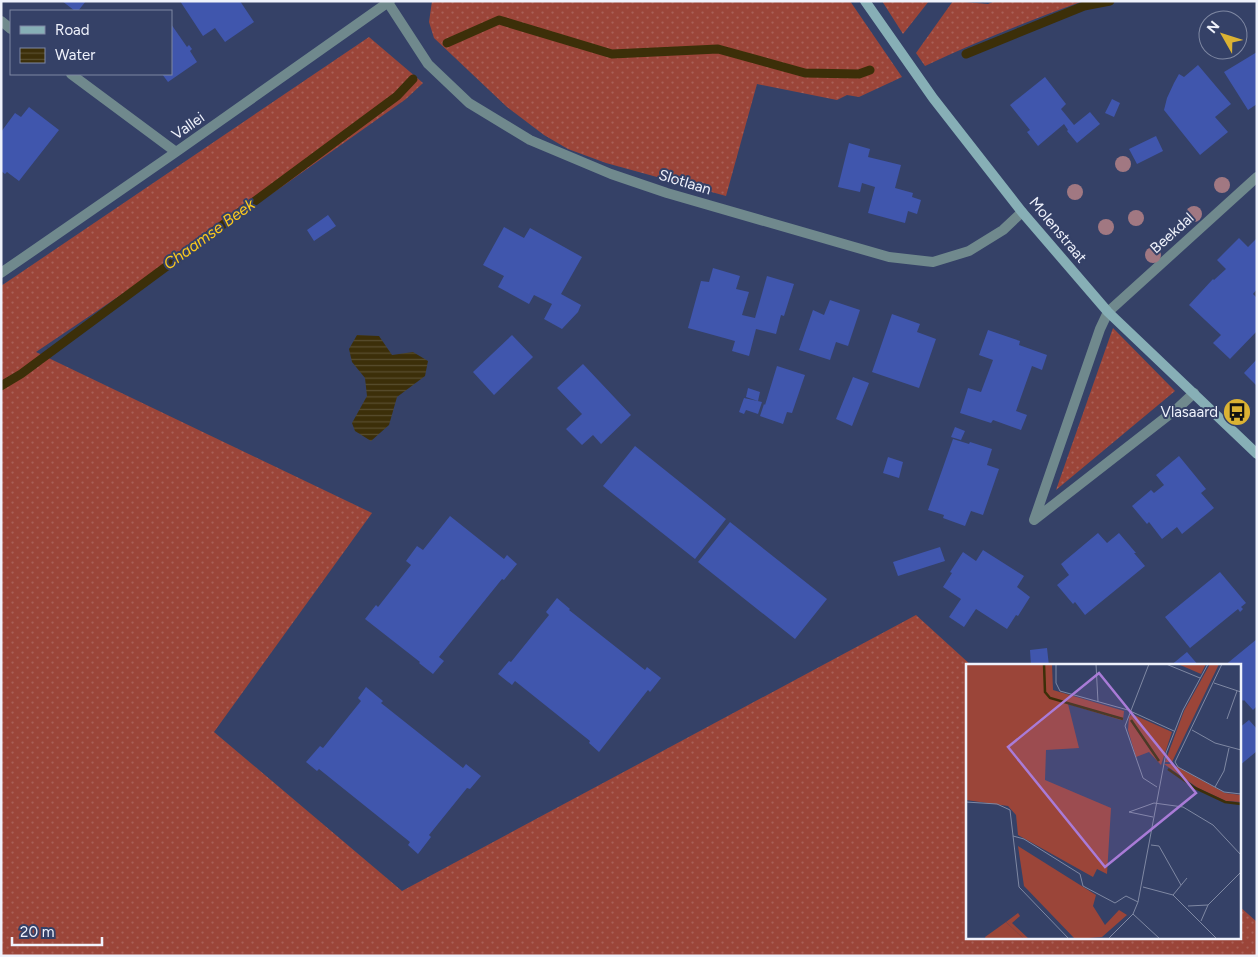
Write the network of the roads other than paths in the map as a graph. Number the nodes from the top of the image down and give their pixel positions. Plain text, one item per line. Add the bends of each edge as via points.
1 (865, 1) edge
2 (388, 2) edge
3 (72, 75) edge
4 (176, 152) junction
5 (1257, 177) edge
6 (1022, 212) junction
7 (1, 273) edge
8 (1108, 312) junction
9 (1194, 393) junction
10 (1257, 454) edge

1 - 6 main road, Molenstraat via 933,98
2 - 4 street, Vallei
2 - 6 street, Slotlaan via 428,64 469,103 530,140 658,190 890,257 933,262 970,251
3 - 4 street
4 - 7 street, Vallei
5 - 8 street, Beekdal
6 - 8 main road, Molenstraat
8 - 9 main road, Molenstraat
8 - 9 street via 1034,520
9 - 10 main road, Molenstraat

